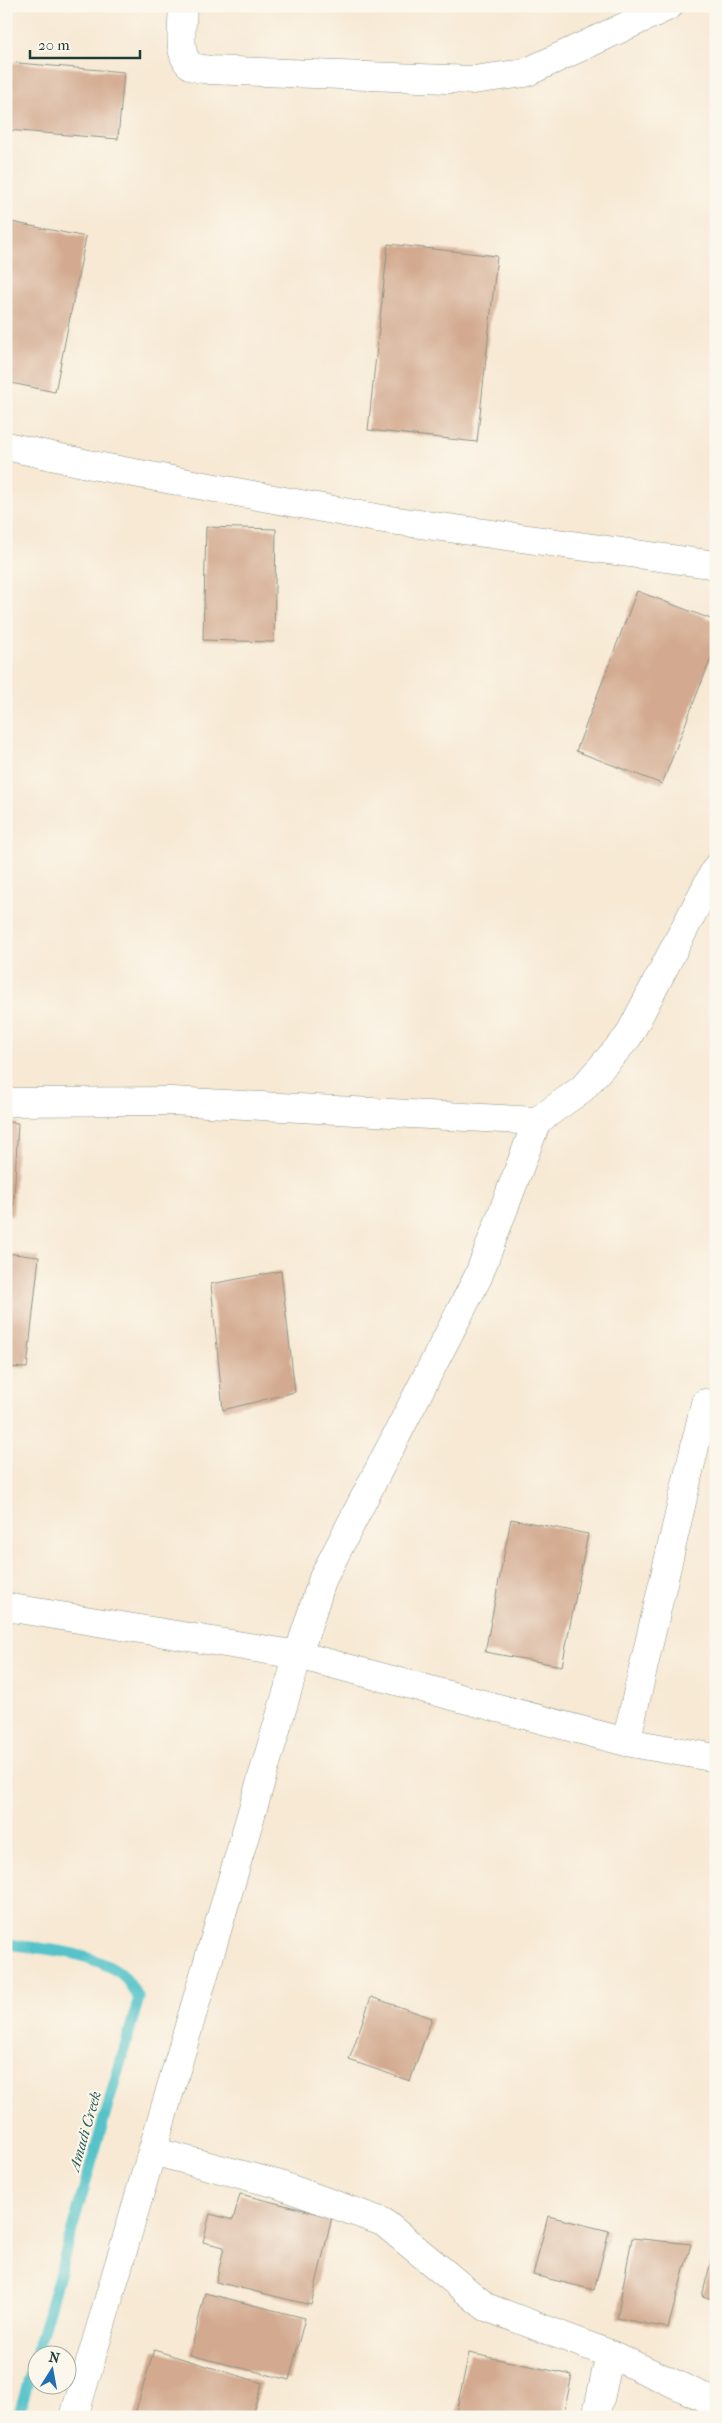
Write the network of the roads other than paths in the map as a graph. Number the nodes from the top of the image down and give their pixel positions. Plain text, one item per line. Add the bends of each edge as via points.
1 (183, 6) edge
2 (669, 6) edge
3 (6, 446) edge
4 (716, 565) edge
5 (716, 868) edge
6 (6, 1102) edge
7 (537, 1121) junction
8 (705, 1403) dead end
9 (6, 1607) edge
10 (298, 1655) junction
11 (626, 1742) junction
12 (716, 1758) edge
13 (152, 2151) junction
14 (610, 2354) junction
15 (716, 2403) edge
16 (74, 2417) edge
17 (596, 2417) edge

1 - 2 street via 182,44 185,57 193,66 210,70 474,80 525,73
3 - 4 street via 376,518
5 - 7 street via 628,1037 582,1089
6 - 7 street via 172,1101
7 - 10 street via 478,1277 323,1578
8 - 11 street
9 - 10 street
10 - 11 street
10 - 13 street
11 - 12 street
13 - 14 street via 277,2184 383,2222 486,2307
13 - 16 street
14 - 15 street
14 - 17 street

